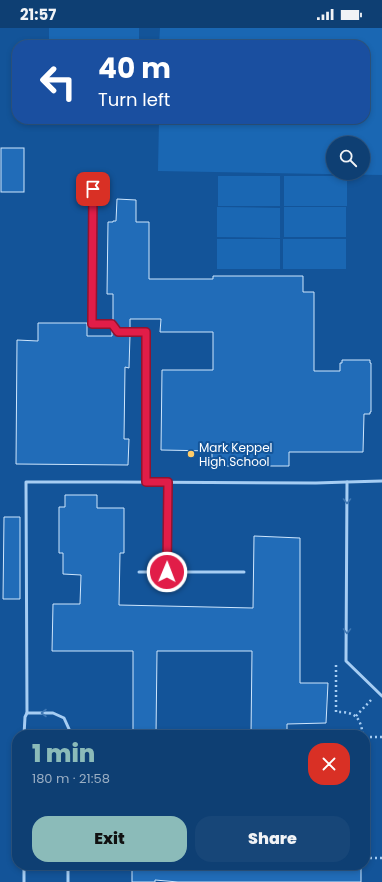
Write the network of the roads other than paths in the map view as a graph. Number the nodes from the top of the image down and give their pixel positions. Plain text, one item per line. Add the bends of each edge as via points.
1 (93, 189) dead end
2 (382, 481) edge
3 (146, 482) junction
4 (168, 482) junction
5 (347, 482) junction
6 (139, 572) dead end
7 (167, 572) junction
8 (244, 572) dead end
9 (382, 696) edge
10 (27, 713) junction
11 (24, 730) edge
12 (69, 730) edge
13 (24, 870) edge
14 (68, 870) edge
15 (24, 882) edge
16 (68, 882) edge

1 - 3 lane via 92,324 112,324 118,332 146,332
2 - 5 lane
3 - 4 lane
3 - 10 lane via 26,482
4 - 5 lane
4 - 7 lane
5 -> 9 lane via 346,661
6 - 7 lane
7 - 8 lane
10 - 11 lane
12 -> 10 lane via 64,718 53,713
13 - 15 lane
14 - 16 lane

